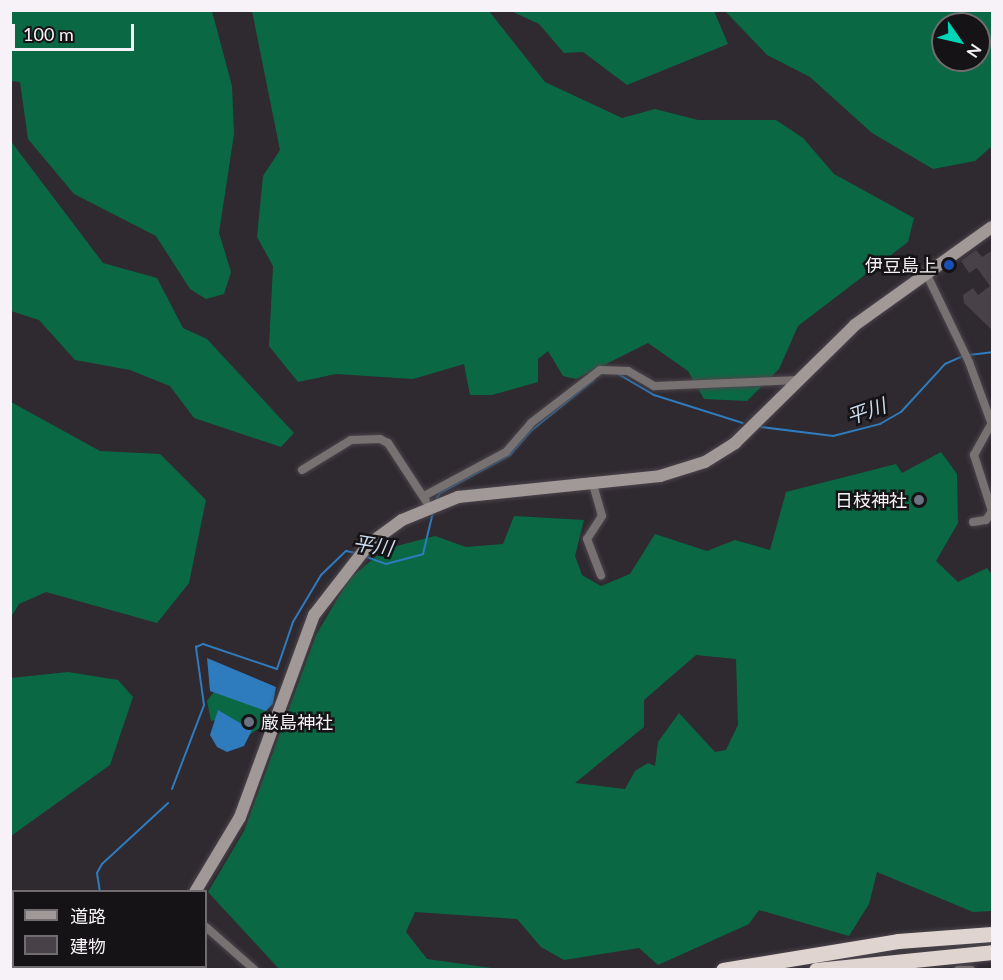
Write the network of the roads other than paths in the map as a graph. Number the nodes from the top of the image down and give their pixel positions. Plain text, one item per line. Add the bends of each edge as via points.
1 (993, 227) edge
2 (926, 273) junction
3 (796, 380) junction
4 (992, 425) edge
5 (302, 470) dead end
6 (592, 481) junction
7 (430, 503) junction
8 (973, 522) dead end
9 (601, 575) dead end
10 (196, 890) edge
11 (207, 928) edge
12 (993, 928) edge
13 (993, 934) edge
14 (898, 941) junction
15 (993, 952) edge
16 (255, 969) edge
17 (723, 969) edge
18 (816, 969) edge
19 (958, 969) edge
20 (971, 969) edge

1 - 2 street
2 - 3 street via 855,325
2 - 4 street via 969,362
3 - 6 street via 735,442 705,462 660,476
3 - 7 street via 654,386 628,371 600,370 531,423 506,452
4 - 8 street via 974,454 992,512 986,520
5 - 7 street via 351,440 380,439 388,443
6 - 7 street via 481,493
6 - 9 street via 602,516 587,539
7 - 10 street via 358,554 314,615 236,825
11 - 16 street
12 - 14 highway
13 - 14 highway
14 - 17 highway
15 - 18 highway
19 - 20 street

